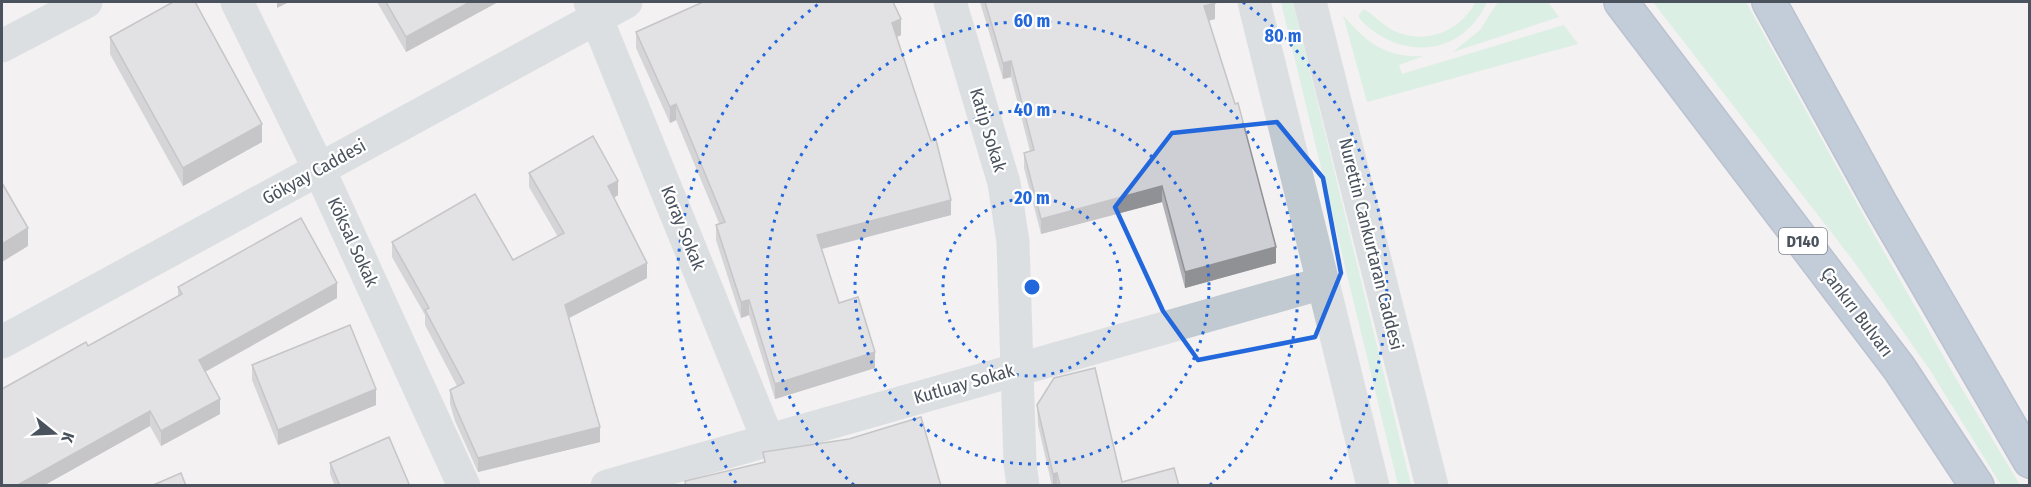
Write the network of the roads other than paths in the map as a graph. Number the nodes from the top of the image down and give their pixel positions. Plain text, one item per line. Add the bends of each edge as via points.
1 (86, 2) edge
2 (237, 2) edge
3 (626, 2) edge
4 (950, 2) edge
5 (1254, 2) edge
6 (1310, 2) edge
7 (1622, 2) edge
8 (1769, 2) edge
9 (594, 9) edge
10 (2, 46) edge
11 (320, 169) junction
12 (1323, 283) junction
13 (2, 342) edge
14 (1017, 369) junction
15 (768, 440) junction
16 (2030, 461) edge
17 (648, 480) edge
18 (464, 486) edge
19 (607, 486) edge
20 (1023, 486) edge
21 (1373, 486) edge
22 (1432, 486) edge
23 (1977, 486) edge

1 - 10 street
2 - 11 street, Köksal Sokak
3 - 9 street, Gökyay Caddesi
4 - 14 street, Katip Sokak via 1004,183 1013,242
5 - 12 street
6 - 22 street, Nurettin Cankurtaran Caddesi
7 - 23 highway, Çankırı Bulvarı / D140 via 1886,350
8 - 16 highway
9 - 11 street, Gökyay Caddesi
9 - 15 street, Koray Sokak
11 - 13 street, Gökyay Caddesi
11 - 18 street, Köksal Sokak
12 - 14 street, Kutluay Sokak
12 - 21 street
14 - 15 street, Kutluay Sokak
14 - 20 street, Katip Sokak
15 - 17 street, Kutluay Sokak
17 - 19 street, Kutluay Sokak

